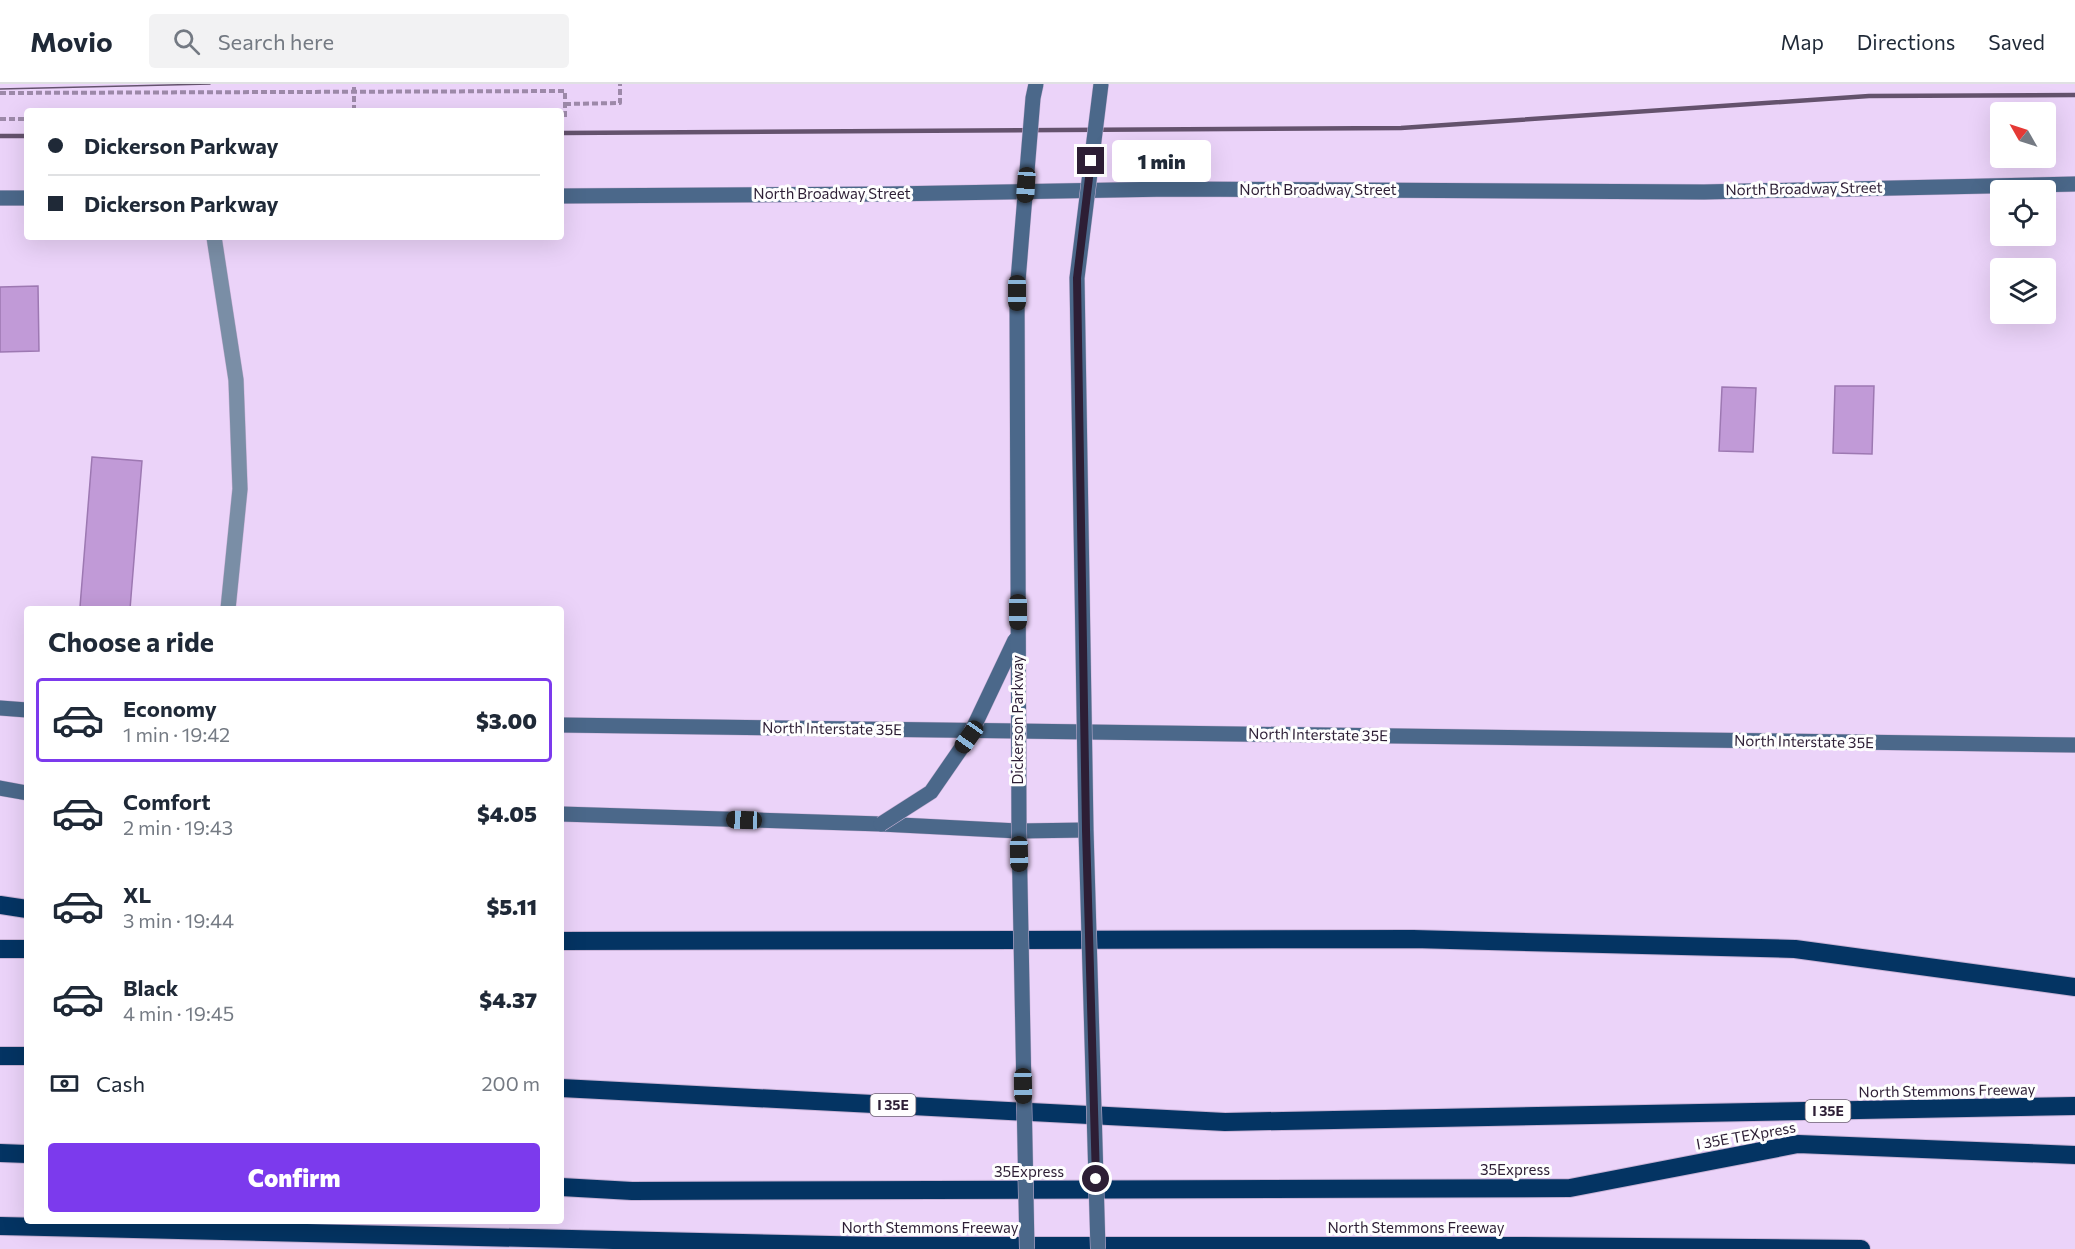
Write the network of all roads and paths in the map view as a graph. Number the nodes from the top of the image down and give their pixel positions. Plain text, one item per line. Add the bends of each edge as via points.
1 (354, 84) edge
2 (620, 84) edge
3 (1036, 84) edge
4 (1101, 84) edge
5 (354, 91) junction
6 (0, 93) edge
7 (565, 104) junction
8 (354, 108) edge
9 (564, 117) edge
10 (0, 119) edge
11 (24, 119) edge
12 (2075, 184) edge
13 (564, 196) edge
14 (0, 198) edge
15 (24, 198) edge
16 (215, 240) edge
17 (228, 606) edge
18 (1018, 635) junction
19 (0, 708) edge
20 (24, 710) edge
21 (564, 725) edge
22 (2075, 745) edge
23 (0, 788) edge
24 (24, 792) edge
25 (564, 814) edge
26 (880, 824) junction
27 (1086, 830) junction
28 (1018, 831) junction
29 (0, 904) edge
30 (24, 908) edge
31 (564, 941) edge
32 (0, 949) edge
33 (24, 950) edge
34 (2075, 987) edge
35 (0, 1056) edge
36 (24, 1056) edge
37 (564, 1088) edge
38 (2075, 1106) edge
39 (0, 1153) edge
40 (24, 1155) edge
41 (2075, 1155) edge
42 (564, 1187) edge
43 (1570, 1188) joint
44 (0, 1226) edge
45 (1027, 1249) edge
46 (1098, 1249) edge
47 (1861, 1249) edge

1 - 5 path
2 - 7 path via 620,103
3 - 18 street, Dickerson Parkway, bridge via 1017,293
4 - 27 street, bridge via 1077,278
5 - 6 path
5 - 7 path via 565,91
5 - 8 path
7 - 9 path
10 - 11 path
12 - 13 street, North Broadway Street via 1704,192 1170,189
14 - 15 street
16 - 17 lane via 237,391 240,489
18 - 26 street, bridge via 969,737 931,792
18 - 28 street, Dickerson Parkway, bridge
19 - 20 street
21 - 22 street, North Interstate 35E
23 - 24 street
25 - 26 street
26 - 28 street
27 - 28 street
27 - 46 street, bridge
28 - 45 street, Dickerson Parkway, bridge
29 - 30 highway
31 - 34 highway via 1413,939 1795,949
32 - 33 highway
35 - 36 highway
37 - 38 highway, North Stemmons Freeway / I 35E via 1225,1122
39 - 40 highway
41 - 43 highway, I 35E TEXpress via 1798,1144
42 - 43 highway, 35Express via 632,1191
44 - 47 highway, North Stemmons Freeway via 876,1246

